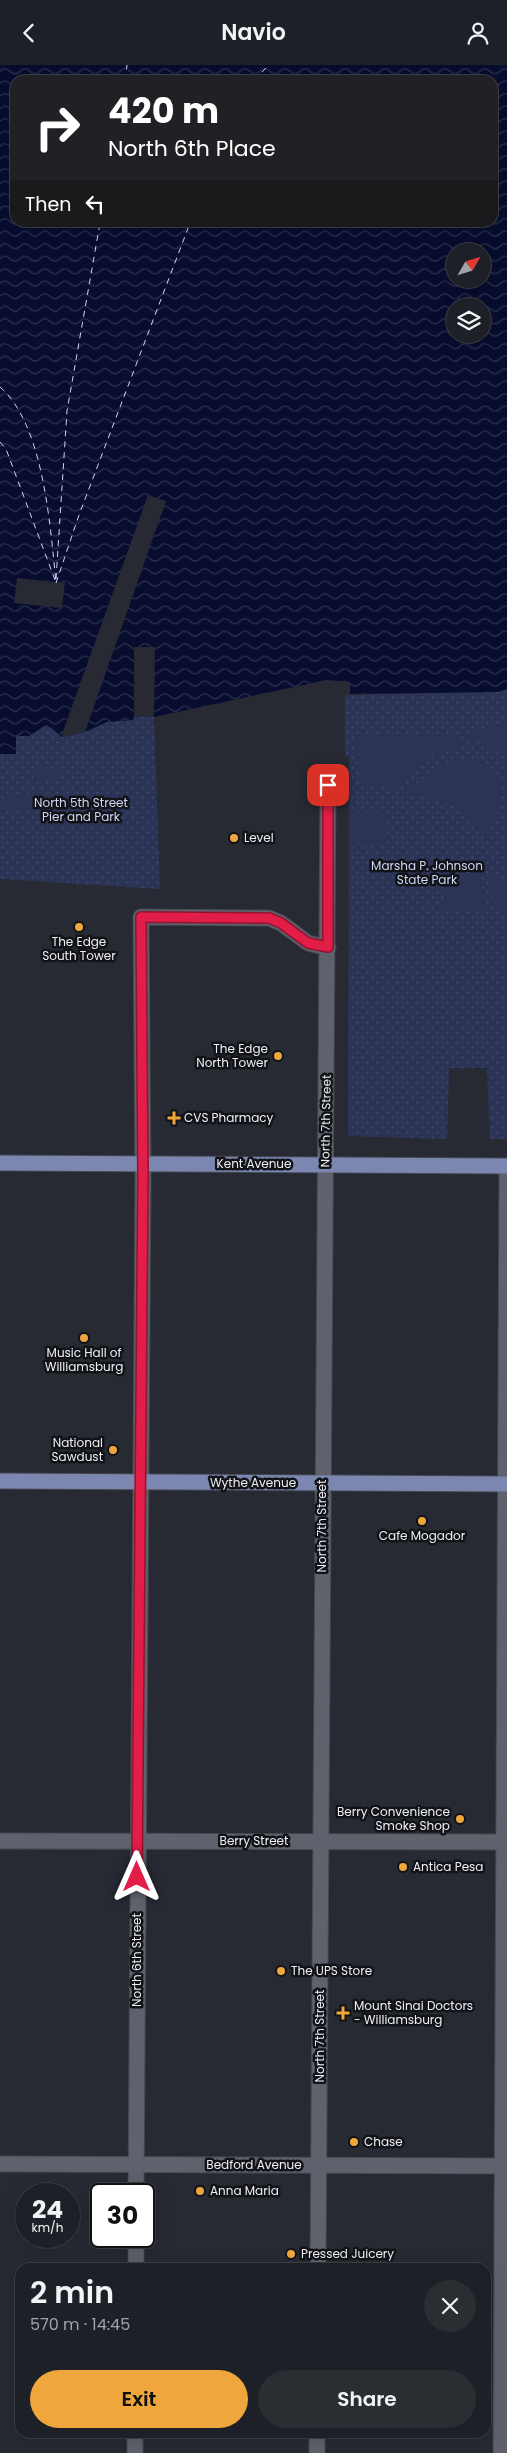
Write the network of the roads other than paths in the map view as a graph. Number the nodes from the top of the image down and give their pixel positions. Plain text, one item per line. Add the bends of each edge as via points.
1 (328, 785) dead end
2 (328, 947) junction
3 (0, 1163) edge
4 (142, 1164) junction
5 (326, 1164) junction
6 (507, 1166) edge
7 (0, 1481) edge
8 (140, 1483) junction
9 (322, 1483) junction
10 (507, 1484) edge
11 (0, 1841) edge
12 (137, 1841) junction
13 (321, 1842) junction
14 (505, 1842) edge
15 (0, 2164) edge
16 (136, 2165) junction
17 (319, 2165) junction
18 (504, 2166) edge
19 (136, 2183) edge
20 (136, 2248) edge
21 (136, 2263) edge
22 (318, 2263) edge
23 (135, 2438) edge
24 (317, 2438) edge
25 (135, 2453) edge
26 (317, 2453) edge
27 (501, 2453) edge

1 - 2 street, North 7th Street
2 - 4 street, North 6th Street via 308,943 269,918 141,917
2 - 5 street, North 7th Street
3 - 4 main road, Kent Avenue
4 - 5 main road, Kent Avenue
4 - 8 street, North 6th Street
5 - 6 main road, Kent Avenue
5 - 9 street, North 7th Street
6 - 10 street
7 - 8 main road, Wythe Avenue
8 - 9 main road, Wythe Avenue
8 - 12 street, North 6th Street
9 - 10 main road, Wythe Avenue
9 - 13 street, North 7th Street
10 - 14 street
11 - 12 street, Berry Street
12 - 13 street, Berry Street
12 - 16 street, North 6th Street
13 - 14 street, Berry Street
13 - 17 street, North 7th Street
14 - 18 street
15 - 16 street, Bedford Avenue
16 - 17 street, Bedford Avenue
16 - 19 street, North 6th Street
17 - 18 street, Bedford Avenue
17 - 22 street, North 7th Street
18 - 27 street
20 - 21 street
23 - 25 street
24 - 26 street

